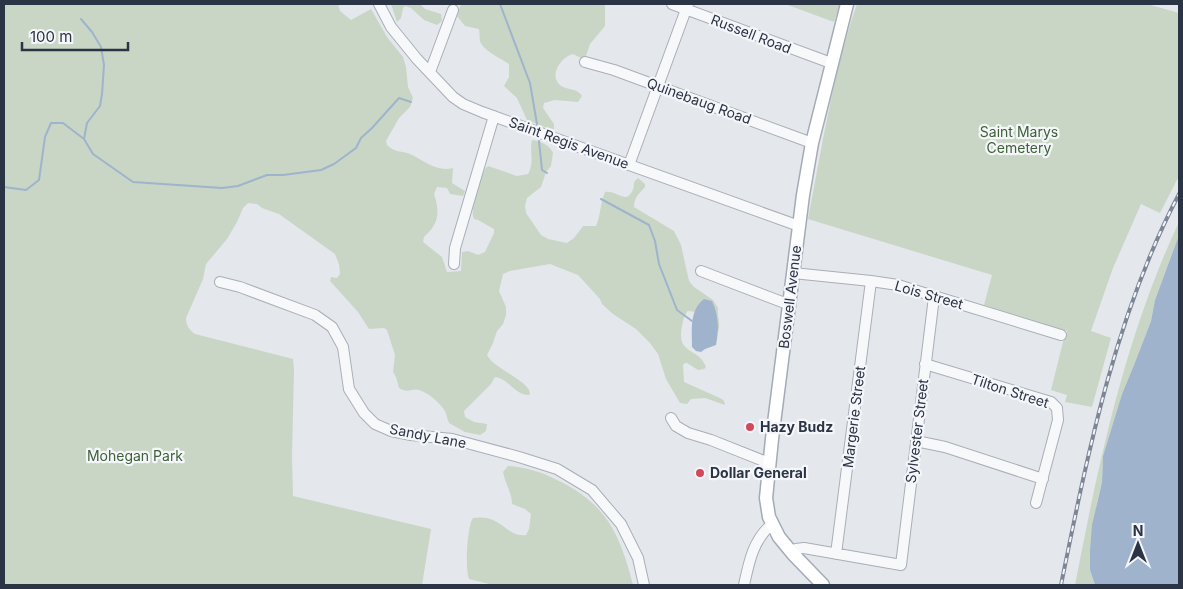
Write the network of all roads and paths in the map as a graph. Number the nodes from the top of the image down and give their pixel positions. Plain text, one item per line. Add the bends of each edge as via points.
1 (379, 4) edge
2 (672, 4) edge
3 (847, 4) edge
4 (687, 6) edge
5 (453, 10) dead end
6 (585, 62) dead end
7 (832, 63) junction
8 (430, 72) junction
9 (658, 86) junction
10 (494, 116) junction
11 (812, 143) junction
12 (629, 165) junction
13 (800, 226) junction
14 (454, 264) dead end
15 (701, 271) dead end
16 (793, 273) junction
17 (871, 281) junction
18 (220, 282) dead end
19 (934, 297) junction
20 (790, 305) junction
21 (1061, 334) dead end
22 (925, 364) junction
23 (671, 418) dead end
24 (916, 441) junction
25 (769, 463) junction
26 (1042, 478) junction
27 (1036, 503) dead end
28 (772, 524) junction
29 (791, 552) junction
30 (836, 554) junction
31 (644, 585) edge
32 (744, 585) edge
33 (823, 585) edge

1 - 8 street, Saint Regis Avenue via 397,37
2 - 4 street, Russell Road
3 - 7 main road, Boswell Avenue
4 - 7 street, Russell Road
4 - 9 street
5 - 8 street
6 - 9 street, Quinebaug Road
7 - 11 main road, Boswell Avenue
8 - 10 street, Saint Regis Avenue via 458,100
9 - 11 street, Quinebaug Road
9 - 12 street
10 - 12 street, Saint Regis Avenue
10 - 14 street via 455,248
11 - 13 main road, Boswell Avenue
12 - 13 street, Saint Regis Avenue
13 - 16 main road, Boswell Avenue
15 - 20 street
16 - 17 street, Lois Street
16 - 20 main road, Boswell Avenue
17 - 19 street, Lois Street via 898,285
17 - 30 street, Margerie Street
18 - 31 street, Sandy Lane via 315,315 332,327 343,347 349,389 375,424 392,431 452,439 519,456 557,469 592,490 621,524 638,558
19 - 21 street, Lois Street
19 - 22 street, Sylvester Street
20 - 25 main road, Boswell Avenue
22 - 24 street, Sylvester Street
22 - 26 street, Tilton Street via 1051,402 1057,408 1058,420
23 - 25 street via 677,427 688,433
24 - 26 street
24 - 30 street, Sylvester Street via 901,566
25 - 28 main road, Boswell Avenue via 766,502
26 - 27 street, Tilton Street
28 - 29 main road, Boswell Avenue
28 - 32 street via 755,546
29 - 30 street via 801,548
29 - 33 main road, Boswell Avenue

